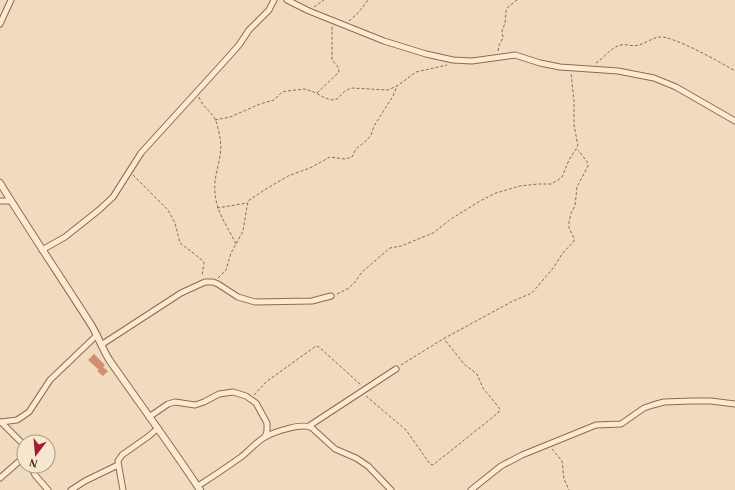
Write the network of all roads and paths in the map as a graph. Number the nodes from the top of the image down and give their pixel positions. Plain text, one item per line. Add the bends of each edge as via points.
1 (11, 0) edge
2 (274, 0) edge
3 (287, 0) edge
4 (324, 0) edge
5 (368, 0) edge
6 (517, 0) edge
7 (309, 11) junction
8 (332, 21) junction
9 (0, 24) edge
10 (344, 25) junction
11 (491, 58) junction
12 (450, 64) dead end
13 (571, 68) junction
14 (587, 68) junction
15 (735, 71) edge
16 (397, 86) junction
17 (198, 92) junction
18 (316, 93) junction
19 (215, 120) junction
20 (735, 121) edge
21 (577, 149) junction
22 (131, 169) junction
23 (0, 183) edge
24 (0, 201) edge
25 (11, 201) junction
26 (248, 203) junction
27 (217, 208) junction
28 (236, 245) junction
29 (42, 250) junction
30 (213, 282) junction
31 (200, 285) junction
32 (331, 296) joint
33 (97, 336) junction
34 (444, 339) junction
35 (102, 345) junction
36 (396, 368) joint
37 (363, 390) junction
38 (252, 399) junction
39 (735, 404) edge
40 (149, 417) junction
41 (1, 422) edge
42 (309, 426) junction
43 (158, 428) junction
44 (16, 437) edge
45 (265, 437) junction
46 (548, 444) junction
47 (16, 464) edge
48 (118, 465) junction
49 (35, 474) edge
50 (0, 478) edge
51 (199, 488) edge
52 (48, 490) edge
53 (72, 490) edge
54 (123, 490) edge
55 (391, 490) edge
56 (471, 490) edge
57 (569, 490) edge

1 - 9 street
2 - 17 street via 239,46
3 - 7 street
4 - 7 path
5 - 10 path
6 - 11 path via 507,9 502,31 503,39 499,50
7 - 8 street
8 - 10 street
8 - 18 path via 332,60 339,72
10 - 11 street via 399,46 446,59 464,61
11 - 13 street via 515,55 540,63
12 - 16 path via 416,72
13 - 14 street
13 - 21 path
14 - 15 path via 617,46 638,46 660,36 704,53
14 - 20 street via 640,75 667,83
16 - 18 path via 388,90 351,88 332,100
16 - 26 path via 369,137 356,149 352,157 326,159 288,176
17 - 19 path via 203,105
17 - 22 street via 141,153
18 - 19 path via 305,89 282,92 274,100
19 - 27 path via 221,144 215,180
21 - 32 path via 558,180 551,184 520,186 480,201 433,233 390,248 362,272 349,288
21 - 34 path via 588,166 577,187 575,206 569,222 574,241 532,293
22 - 29 street via 108,202 65,237
22 - 31 path via 136,179 168,210 175,223 180,243 204,262
23 - 25 street
24 - 25 street
25 - 29 street
26 - 27 path
26 - 28 path via 245,226
27 - 28 path
28 - 30 path via 226,270
29 - 33 street
30 - 31 street
30 - 32 street via 238,297 255,302 312,302
31 - 35 street via 182,293
33 - 35 street
33 - 41 street via 50,380 29,412 17,420
34 - 36 path
34 - 37 path via 465,365 477,374 482,388 500,409 433,465 406,430 378,408
35 - 40 street
36 - 37 street
37 - 38 path via 316,346 266,382
37 - 42 street
38 - 40 street via 238,393 227,392 195,405 175,402 168,404
38 - 45 street via 267,423
39 - 46 street via 711,401 664,402 644,408 621,424 601,424
40 - 43 street
41 - 44 street
42 - 45 street via 298,426
42 - 55 street via 335,449 368,466
43 - 48 street via 122,455
43 - 51 street
45 - 51 street
46 - 56 street via 501,466
46 - 57 path via 562,461 564,479
47 - 50 street
48 - 53 street
48 - 54 street
49 - 52 street

